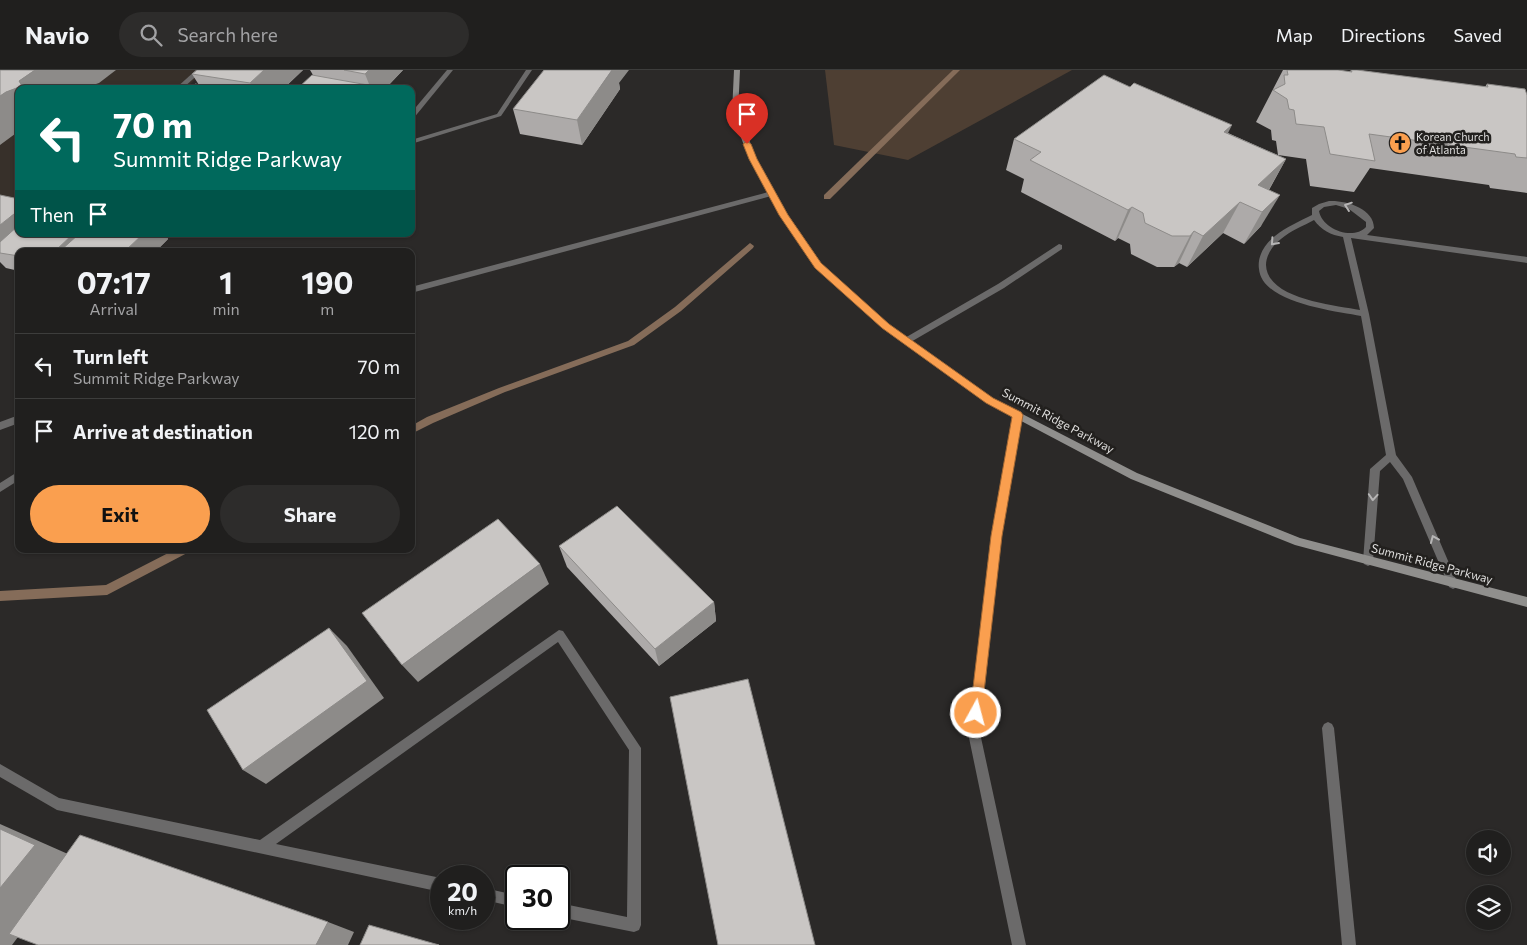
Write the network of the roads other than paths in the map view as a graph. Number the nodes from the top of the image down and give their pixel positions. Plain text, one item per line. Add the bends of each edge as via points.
1 (200, 70) edge
2 (450, 70) edge
3 (530, 70) edge
4 (737, 70) edge
5 (183, 85) edge
6 (415, 113) edge
7 (415, 141) edge
8 (772, 193) junction
9 (1315, 216) junction
10 (1347, 236) junction
11 (1358, 236) junction
12 (1058, 247) dead end
13 (1527, 260) edge
14 (415, 289) edge
15 (1364, 314) junction
16 (906, 341) junction
17 (1018, 415) junction
18 (15, 421) edge
19 (0, 426) edge
20 (1391, 456) junction
21 (15, 478) edge
22 (0, 488) edge
23 (1368, 561) junction
24 (1453, 584) junction
25 (1527, 602) edge
26 (1328, 728) dead end
27 (0, 770) edge
28 (261, 847) junction
29 (430, 883) edge
30 (570, 912) edge
31 (1019, 945) edge
32 (1349, 945) edge

1 - 5 street
2 - 6 street
3 - 7 street via 498,115
4 - 8 street, Summit Ridge Parkway via 735,113 753,159
8 - 14 street
8 - 16 street, Summit Ridge Parkway via 818,265
9 - 10 street via 1326,228
11 -> 9 street via 1370,228 1370,222 1358,210 1327,203 1315,210
9 -> 15 street via 1278,237 1264,254 1261,268 1269,285 1288,296
10 - 11 street
10 - 15 street
11 - 13 street
12 - 16 street via 1001,286
15 - 20 street
16 - 17 street, Summit Ridge Parkway via 990,401
17 - 23 street, Summit Ridge Parkway via 1134,476 1299,542
17 - 31 street via 996,536 974,733
18 - 19 street
20 -> 23 street via 1375,469
24 -> 20 street via 1406,477
21 - 22 street
23 - 24 street, Summit Ridge Parkway
24 - 25 street, Summit Ridge Parkway
26 - 32 street
27 - 28 street via 57,804
28 - 29 street
28 - 30 street via 559,635 635,748 634,925

